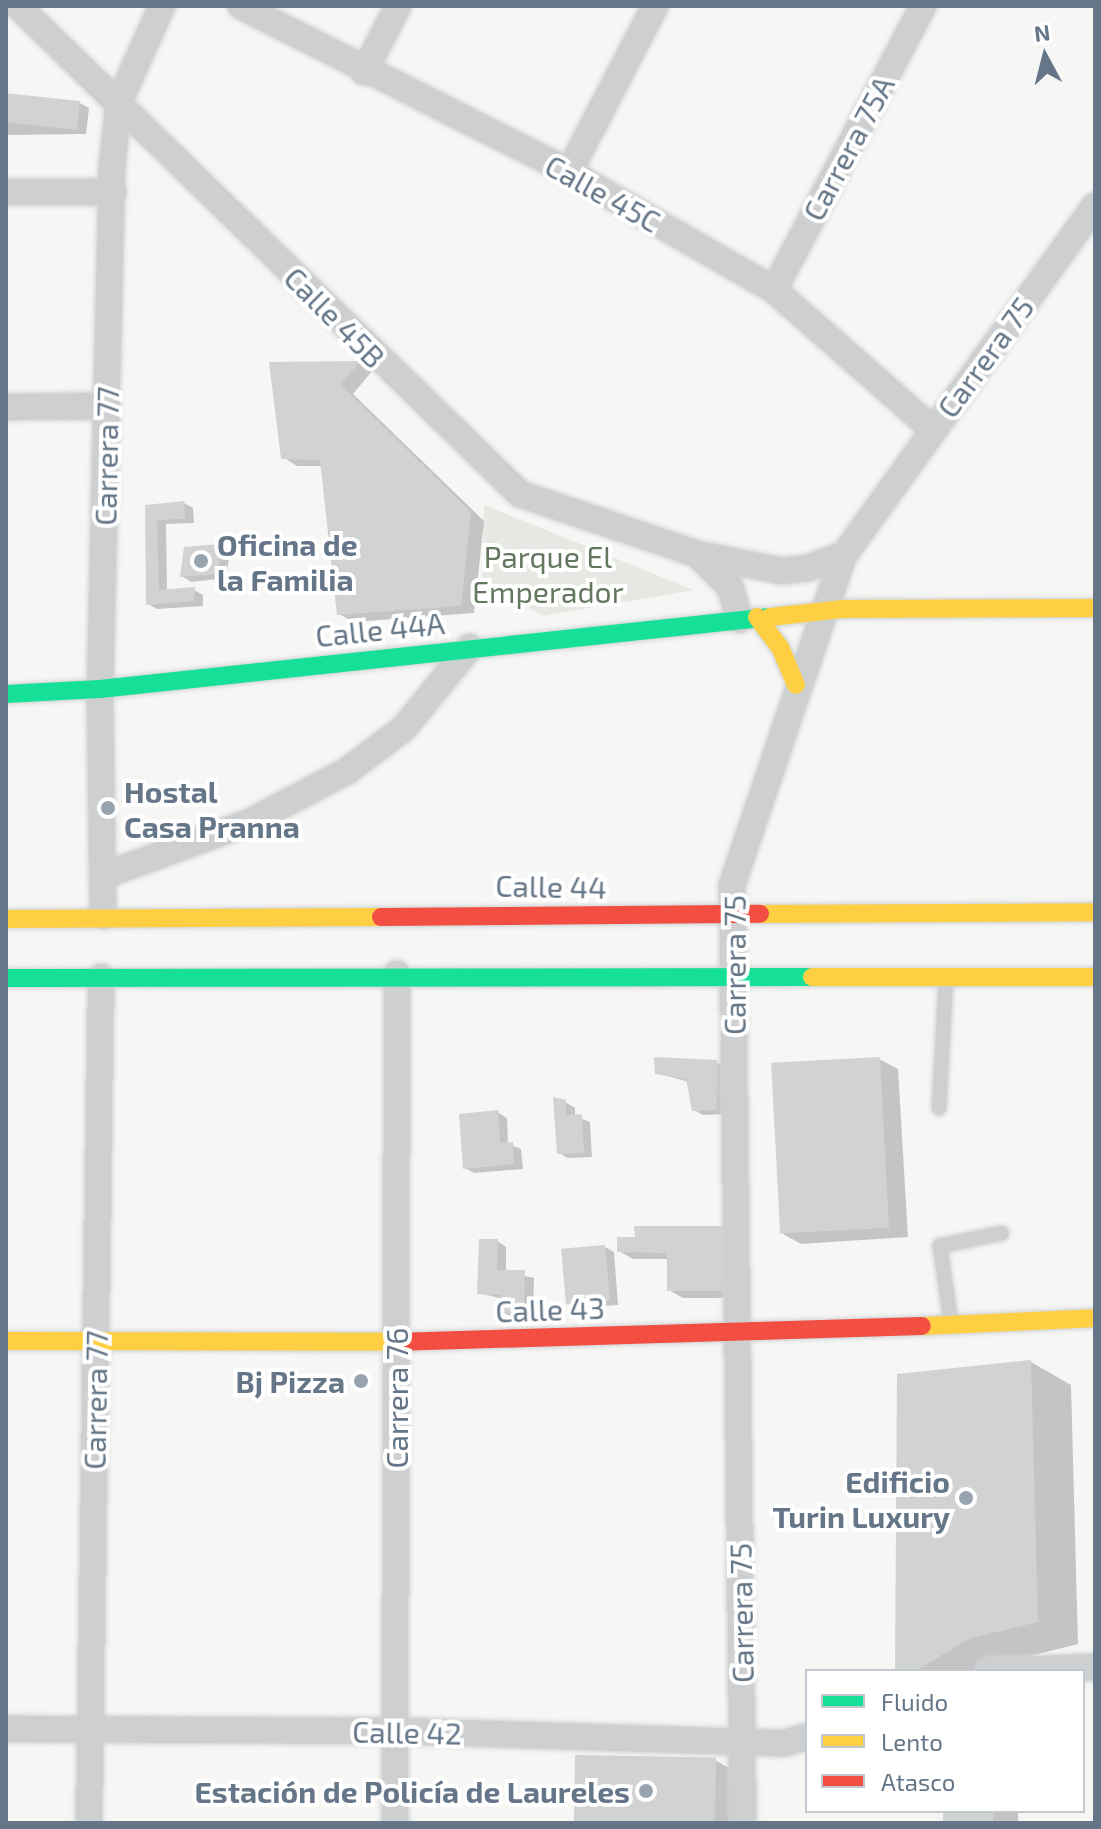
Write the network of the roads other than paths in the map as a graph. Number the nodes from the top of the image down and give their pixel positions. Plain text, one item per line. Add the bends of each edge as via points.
1 (18, 6) edge
2 (162, 6) edge
3 (241, 6) edge
4 (398, 6) edge
5 (655, 6) edge
6 (923, 6) edge
7 (364, 72) junction
8 (119, 102) junction
9 (569, 172) junction
10 (6, 192) edge
11 (113, 192) junction
12 (1095, 206) edge
13 (774, 290) junction
14 (107, 406) junction
15 (6, 407) edge
16 (932, 429) junction
17 (697, 554) junction
18 (844, 555) junction
19 (1095, 608) edge
20 (822, 611) junction
21 (748, 618) junction
22 (470, 647) junction
23 (796, 685) junction
24 (100, 689) junction
25 (6, 694) edge
26 (105, 875) junction
27 (1095, 912) edge
28 (103, 916) junction
29 (732, 917) junction
30 (6, 919) edge
31 (397, 974) junction
32 (101, 977) junction
33 (1095, 977) edge
34 (6, 978) edge
35 (946, 978) junction
36 (733, 979) junction
37 (939, 1108) dead end
38 (1002, 1233) dead end
39 (1095, 1318) edge
40 (951, 1323) junction
41 (738, 1332) junction
42 (6, 1341) edge
43 (96, 1342) junction
44 (395, 1342) junction
45 (1095, 1667) edge
46 (1042, 1669) edge
47 (6, 1729) edge
48 (91, 1731) junction
49 (397, 1731) junction
50 (805, 1738) edge
51 (743, 1742) junction
52 (89, 1823) edge
53 (395, 1823) edge
54 (743, 1823) edge

1 - 8 street, Calle 45B
2 - 8 street, Carrera 77
3 - 7 street, Calle 45C
4 - 7 street
5 - 9 street
6 - 13 street, Carrera 75A
7 - 9 street, Calle 45C
8 - 11 street, Carrera 77
8 - 17 street, Calle 45B via 520,494
9 - 13 street, Calle 45C
10 - 11 street
11 - 14 street, Carrera 77
12 - 16 street, Carrera 75
13 - 16 street, Calle 45C
14 - 15 street
14 - 24 street, Carrera 77
16 - 18 street, Carrera 75
17 - 18 street, Calle 45B via 781,571
17 - 21 street, Calle 45B via 730,587
18 - 20 street, Carrera 75
19 - 20 street, Calle 44A
20 - 21 street, Calle 44A
20 - 23 street, Carrera 75
21 - 22 street, Calle 44A
21 - 23 street via 780,647
22 - 24 street, Calle 44A
22 - 26 street via 404,728 347,771 250,822
23 - 29 street, Carrera 75 via 732,885
24 - 25 street, Calle 44A
24 - 26 street, Carrera 77
26 - 28 street, Carrera 77
27 - 29 street, Calle 44
28 - 29 street, Calle 44
28 - 30 street, Calle 44
29 - 36 street, Carrera 75
31 - 32 street
31 - 36 street
31 - 44 street, Carrera 76
32 - 34 street
32 - 43 street, Carrera 77
33 - 35 street
35 - 36 street
35 - 37 lane
36 - 41 street, Carrera 75
38 - 40 lane via 940,1246
39 - 40 street, Calle 43
40 - 41 street, Calle 43
41 - 44 street, Calle 43
41 - 51 street, Carrera 75
42 - 43 street, Calle 43
43 - 44 street, Calle 43
43 - 48 street, Carrera 77
44 - 49 street, Carrera 76
45 - 46 street
47 - 48 street, Calle 42
48 - 49 street, Calle 42
48 - 52 street, Carrera 77
49 - 51 street, Calle 42
49 - 53 street, Carrera 76
50 - 51 street, Calle 42
51 - 54 street, Carrera 75

